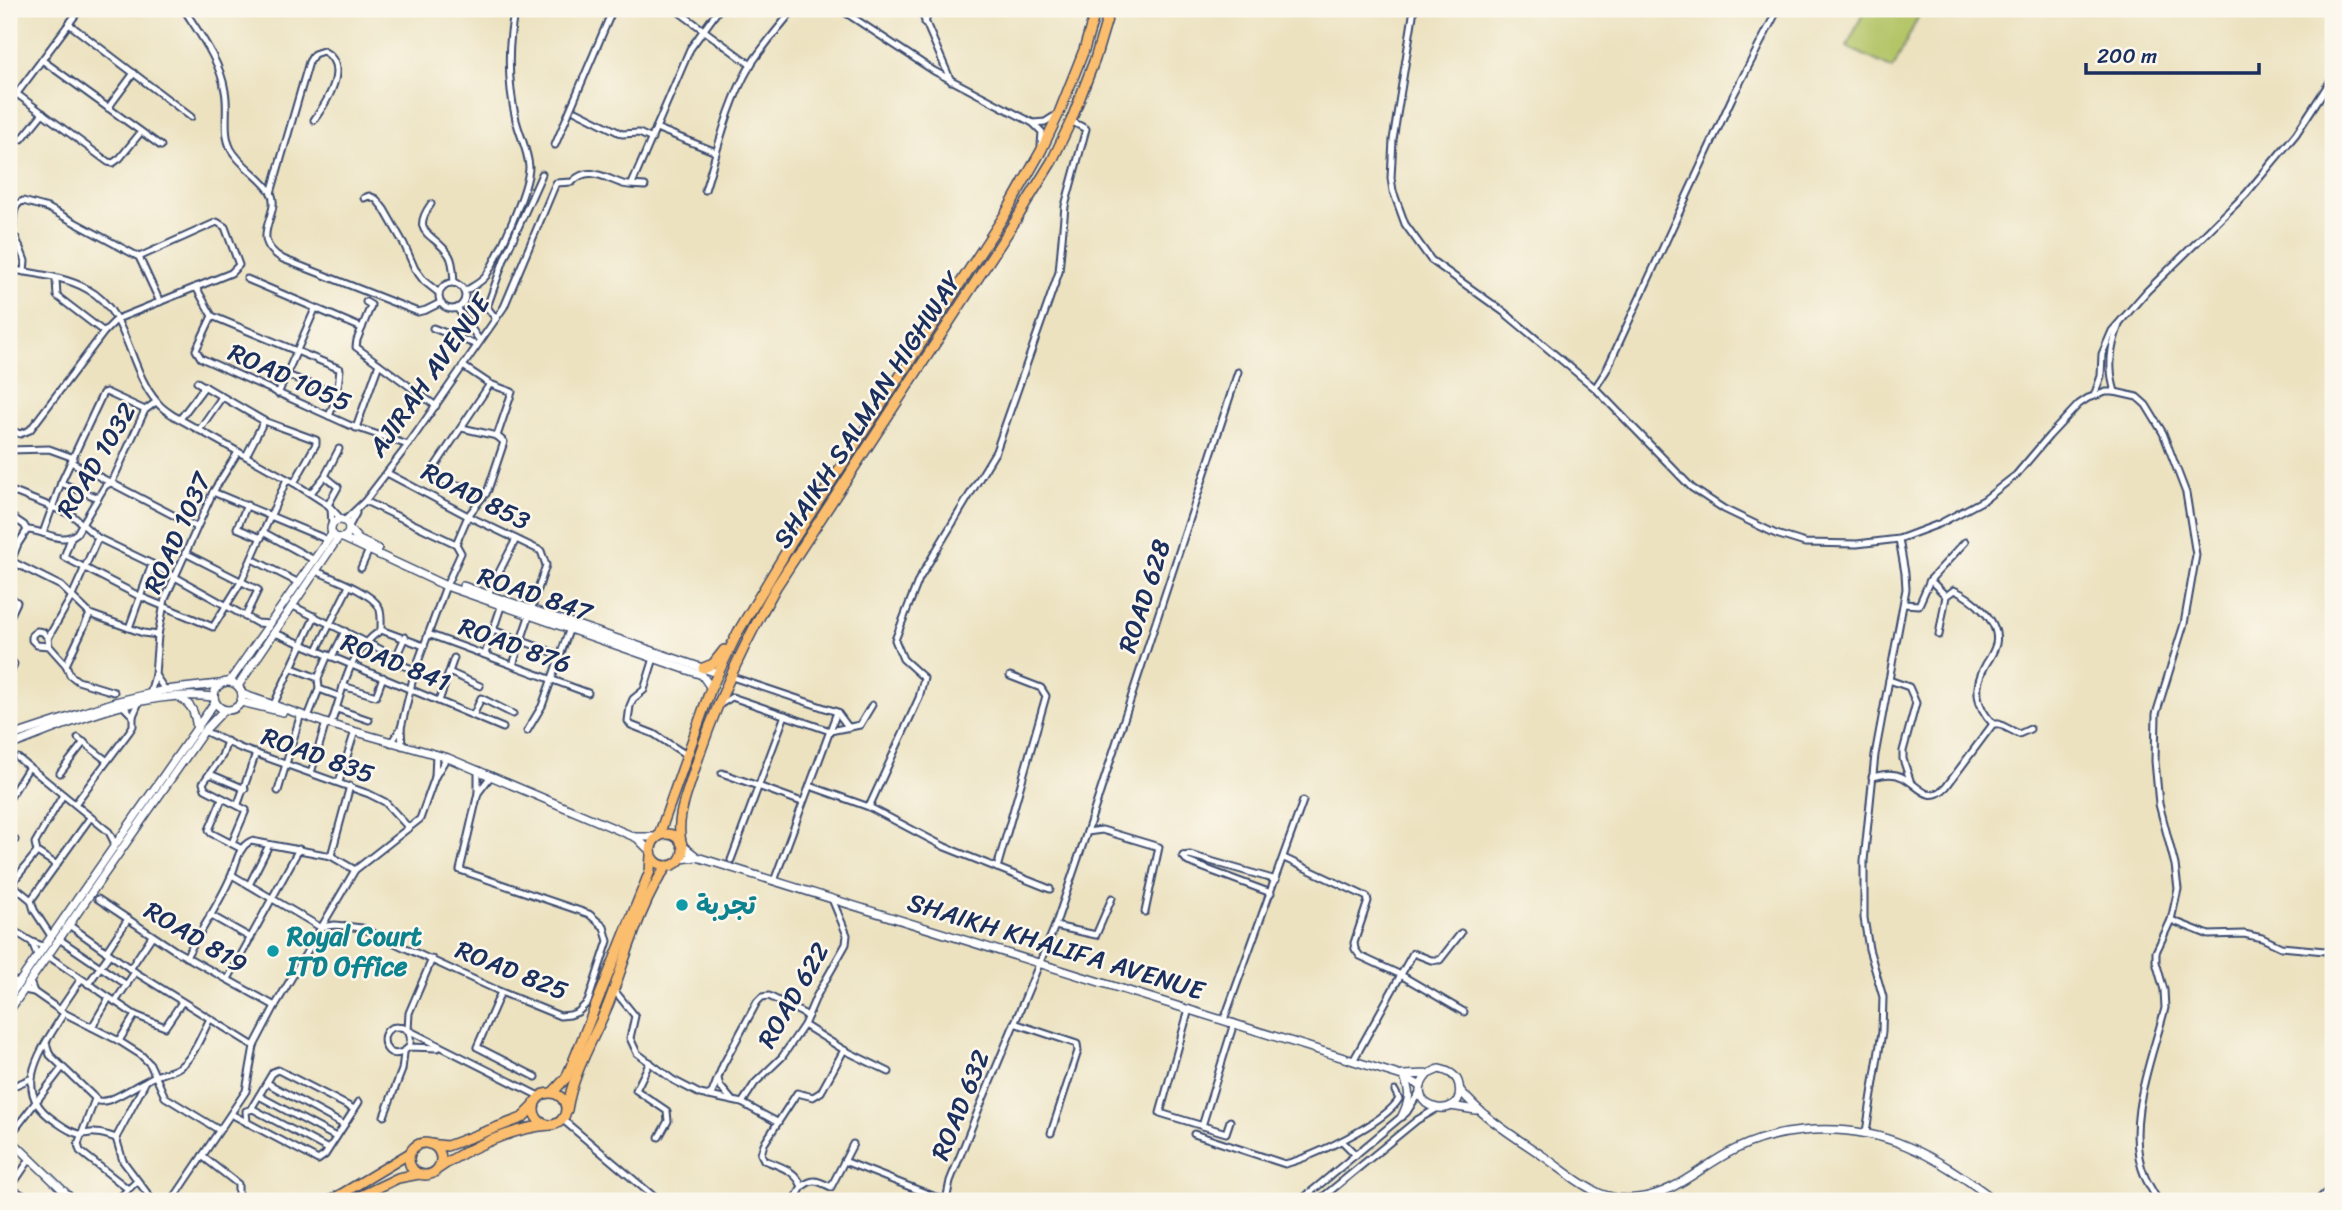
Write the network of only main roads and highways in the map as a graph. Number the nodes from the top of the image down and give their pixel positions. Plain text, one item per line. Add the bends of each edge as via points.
1 (1096, 9) edge
2 (1110, 9) edge
3 (738, 632) junction
4 (703, 668) road end
5 (658, 836) junction
6 (682, 844) junction
7 (651, 853) junction
8 (667, 866) junction
9 (553, 1092) junction
10 (536, 1101) junction
11 (565, 1115) junction
12 (550, 1125) junction
13 (429, 1144) junction
14 (410, 1153) junction
15 (439, 1168) junction
16 (419, 1174) junction
17 (330, 1201) edge
18 (350, 1201) edge

1 - 3 main road, SHAIKH SALMAN HIGHWAY via 1059,113 1006,213
2 - 6 main road, SHAIKH SALMAN HIGHWAY via 1095,60 1052,161 776,587 729,676 682,808
3 - 4 main road via 713,664
3 - 5 main road, SHAIKH SALMAN HIGHWAY via 710,688
5 - 6 main road via 674,835
5 - 7 main road
6 - 8 main road via 681,859
7 - 8 main road via 657,863
7 - 9 main road via 649,871 603,992 566,1078
8 - 11 main road via 654,885 614,989 613,1006 576,1073
9 - 10 main road
9 - 11 main road via 562,1097
10 - 12 main road via 534,1111 540,1121
10 - 13 main road via 522,1118 447,1146
11 - 12 main road
12 - 15 main road via 530,1126 460,1154
13 - 14 main road via 416,1146
13 - 15 main road via 441,1156
14 - 16 main road via 410,1166
14 - 17 main road
15 - 16 main road via 430,1175
16 - 18 main road via 398,1178

